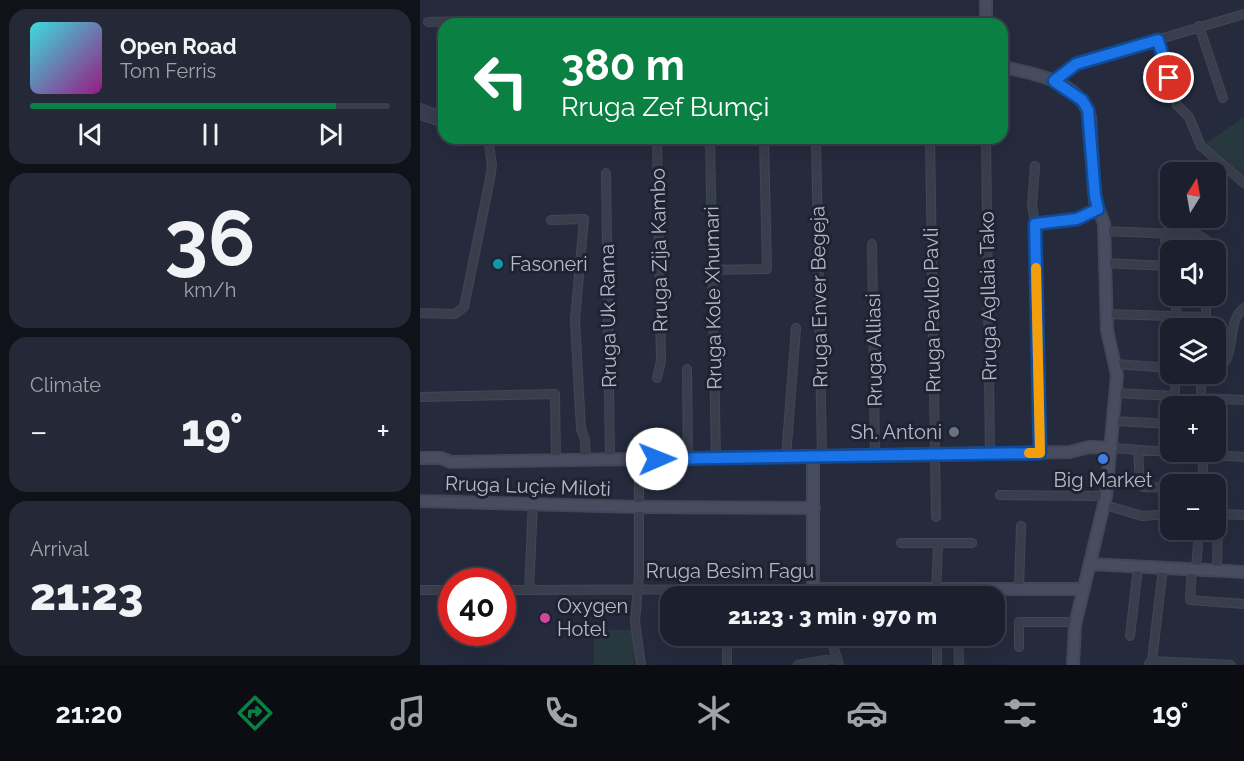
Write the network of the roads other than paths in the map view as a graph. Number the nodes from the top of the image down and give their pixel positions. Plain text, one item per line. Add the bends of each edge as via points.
1 (986, 0) edge
2 (1244, 14) edge
3 (986, 18) edge
4 (428, 22) dead end
5 (438, 22) edge
6 (1199, 26) junction
7 (1158, 40) junction
8 (1008, 68) edge
9 (1054, 81) junction
10 (1223, 98) dead end
11 (420, 108) edge
12 (420, 115) edge
13 (438, 115) edge
14 (438, 121) edge
15 (489, 144) edge
16 (657, 144) edge
17 (710, 144) edge
18 (764, 144) edge
19 (816, 144) edge
20 (930, 144) edge
21 (986, 144) edge
22 (1035, 166) dead end
23 (606, 173) dead end
24 (1244, 183) edge
25 (1098, 209) junction
26 (551, 220) dead end
27 (1035, 224) junction
28 (1104, 231) junction
29 (1164, 233) junction
30 (1165, 240) edge
31 (1204, 240) edge
32 (872, 244) dead end
33 (1104, 263) junction
34 (1160, 269) edge
35 (713, 270) junction
36 (1176, 306) edge
37 (1207, 306) edge
38 (1244, 308) edge
39 (420, 313) edge
40 (1105, 314) junction
41 (1177, 315) junction
42 (1206, 317) joint
43 (796, 328) dead end
44 (1226, 359) edge
45 (1116, 364) junction
46 (1160, 367) edge
47 (687, 369) dead end
48 (657, 378) dead end
49 (1175, 384) edge
50 (1115, 393) junction
51 (420, 396) edge
52 (1174, 396) joint
53 (1226, 399) edge
54 (1244, 400) edge
55 (1114, 421) junction
56 (1160, 423) edge
57 (1112, 448) junction
58 (1138, 450) junction
59 (1160, 451) edge
60 (1040, 453) junction
61 (934, 454) junction
62 (990, 454) junction
63 (875, 455) junction
64 (817, 456) junction
65 (1226, 456) edge
66 (786, 457) junction
67 (420, 458) edge
68 (688, 458) junction
69 (716, 458) junction
70 (1244, 458) edge
71 (610, 459) junction
72 (639, 459) junction
73 (556, 460) junction
74 (586, 460) junction
75 (1108, 480) junction
76 (1140, 483) junction
77 (1160, 488) edge
78 (1000, 495) dead end
79 (1105, 500) junction
80 (420, 501) edge
81 (533, 504) junction
82 (639, 507) junction
83 (814, 508) junction
84 (1160, 515) edge
85 (1244, 515) edge
86 (936, 517) dead end
87 (1021, 525) dead end
88 (1198, 540) edge
89 (901, 543) dead end
90 (938, 543) junction
91 (972, 543) dead end
92 (1090, 564) junction
93 (1138, 567) junction
94 (1162, 568) junction
95 (1194, 569) junction
96 (1217, 570) junction
97 (1244, 572) edge
98 (814, 586) edge
99 (937, 586) edge
100 (1019, 589) junction
101 (1083, 589) junction
102 (420, 590) edge
103 (438, 590) edge
104 (516, 590) edge
105 (529, 590) junction
106 (638, 590) junction
107 (1005, 590) edge
108 (660, 591) edge
109 (1244, 604) edge
110 (1075, 622) junction
111 (1130, 636) dead end
112 (726, 646) edge
113 (833, 646) edge
114 (937, 646) edge
115 (958, 646) edge
116 (1019, 647) dead end
117 (838, 662) edge
118 (1150, 663) edge
119 (641, 665) edge
120 (727, 665) edge
121 (798, 665) edge
122 (937, 665) edge
123 (958, 665) edge
124 (1073, 665) edge
125 (1231, 665) edge

1 - 3 street
2 - 6 street
4 - 5 street
6 - 7 street
6 - 10 street
7 - 9 street via 1076,64
7 - 24 street via 1177,105 1189,117 1202,148
8 - 9 street
9 - 25 street via 1082,100 1088,110
11 - 13 street
12 - 14 street
15 - 39 street via 490,179 464,307 455,314
16 - 48 street, Rruga Zija Kambo via 661,361
17 - 35 street, Rruga Kole Xhumari
18 - 35 street via 767,270
19 - 64 street, Rruga Enver Begeja
20 - 61 street, Rruga Pavllo Pavli
21 - 62 street, Rruga Agllaia Tako
22 - 27 street
23 - 71 street, Rruga Uk Rama
25 - 27 street via 1077,219
25 - 28 street
26 - 74 street via 584,219 575,320
27 - 60 street
28 - 29 street
28 - 33 street
29 - 30 street
29 - 31 street
32 - 63 street, Rruga Alliasi
33 - 34 street
33 - 40 street
35 - 69 street, Rruga Kole Xhumari
36 - 41 street
37 - 42 street
38 - 44 street via 1233,322
40 - 41 street
40 - 45 street
41 - 42 street
43 - 66 street
45 - 46 street
45 - 50 street
47 - 68 street
49 - 52 street
50 - 52 street
50 - 55 street
51 - 73 street via 555,394
53 - 54 street
55 - 56 street
55 - 57 street
57 - 58 street
57 - 60 street
57 - 75 street
58 - 59 street
58 - 76 street
60 - 62 street
61 - 62 street
61 - 63 street
61 - 86 street, Rruga Pavllo Pavli
63 - 64 street
64 - 66 street
64 - 83 street
65 - 70 street
66 - 69 street
67 - 73 street via 448,462
68 - 69 street
68 - 72 street
71 - 72 street
71 - 74 street
72 - 82 street
73 - 74 street
75 - 76 street
75 - 79 street
76 - 77 street via 1143,487
78 - 79 street
79 - 84 street via 1142,516
79 - 92 street
80 - 81 street, Rruga Luçie Miloti
81 - 82 street, Rruga Luçie Miloti
81 - 105 street
82 - 83 street, Rruga Luçie Miloti
82 - 106 street
83 - 98 street
85 - 96 street via 1220,515
87 - 100 street
88 - 95 street
89 - 90 street
90 - 91 street
90 - 99 street
92 - 93 street
92 - 101 street
93 - 94 street
93 - 111 street
94 - 95 street
94 - 118 street
95 - 96 street
95 - 109 street via 1190,600
96 - 97 street
100 - 101 street, Rruga Besim Fagu
100 - 107 street, Rruga Besim Fagu
101 - 110 street
102 - 103 street
104 - 105 street, Rruga Besim Fagu
105 - 106 street, Rruga Besim Fagu
106 - 108 street, Rruga Besim Fagu
106 - 119 street via 635,622
110 - 116 street via 1019,622
110 - 124 street
112 - 120 street
113 - 117 street
114 - 122 street
115 - 123 street
117 - 121 street
118 - 125 street

